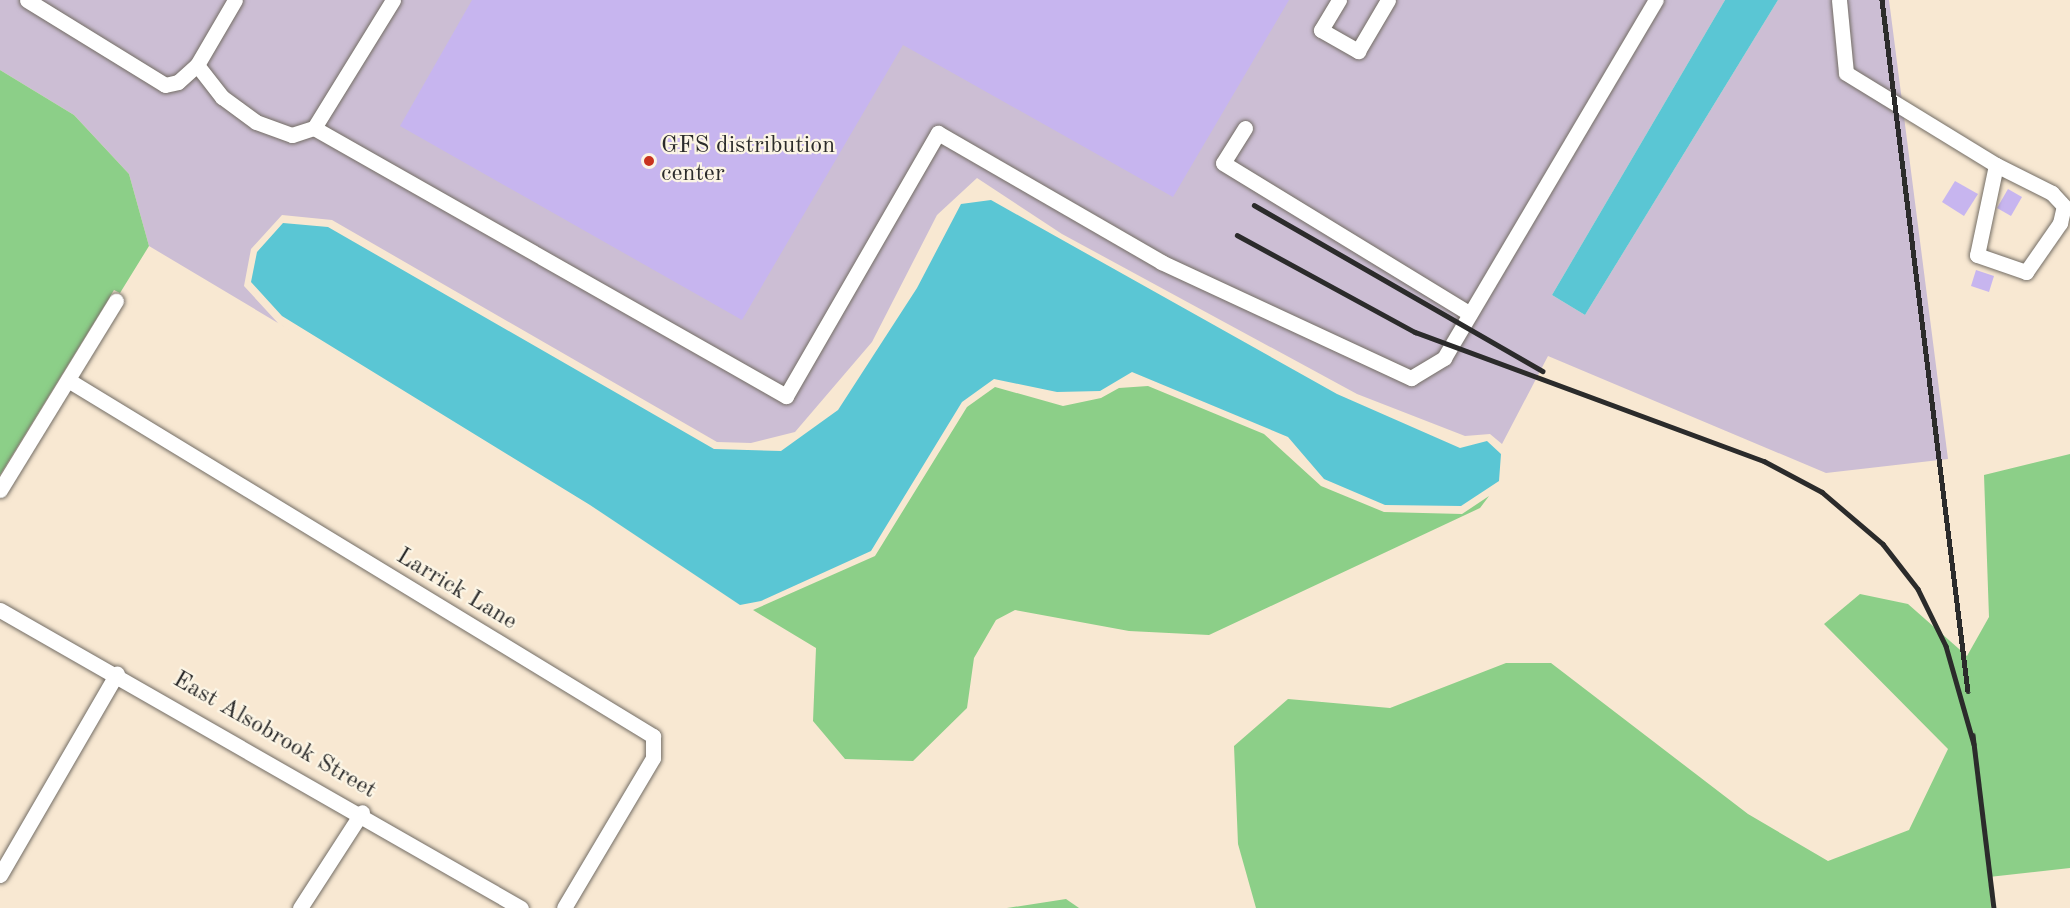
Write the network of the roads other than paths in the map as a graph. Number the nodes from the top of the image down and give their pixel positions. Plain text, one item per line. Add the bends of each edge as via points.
1 (27, 0) edge
2 (235, 0) edge
3 (393, 0) edge
4 (1339, 0) edge
5 (1388, 0) edge
6 (1656, 0) edge
7 (1839, 0) edge
8 (197, 65) junction
9 (314, 128) junction
10 (1245, 128) dead end
11 (1996, 165) junction
12 (116, 301) dead end
13 (1470, 314) junction
14 (68, 380) junction
15 (0, 490) edge
16 (0, 610) edge
17 (117, 673) junction
18 (362, 812) junction
19 (0, 875) edge
20 (300, 908) edge
21 (521, 908) edge
22 (564, 908) edge

1 - 8 street via 165,85 178,82
2 - 8 street
3 - 9 street
4 - 5 street via 1321,30 1358,51
6 - 13 street
7 - 11 street via 1846,74
8 - 9 street via 222,97 256,122 292,135
9 - 13 street via 786,396 938,133 1161,262 1411,378 1444,358
10 - 13 street via 1223,163
11 - 11 street via 2052,193 2064,206 2060,223 2026,272 1977,255
12 - 14 street
14 - 15 street
14 - 22 street, Larrick Lane via 653,736 653,758
16 - 17 street, East Alsobrook Street
17 - 18 street, East Alsobrook Street
17 - 19 street
18 - 20 street
18 - 21 street, East Alsobrook Street

